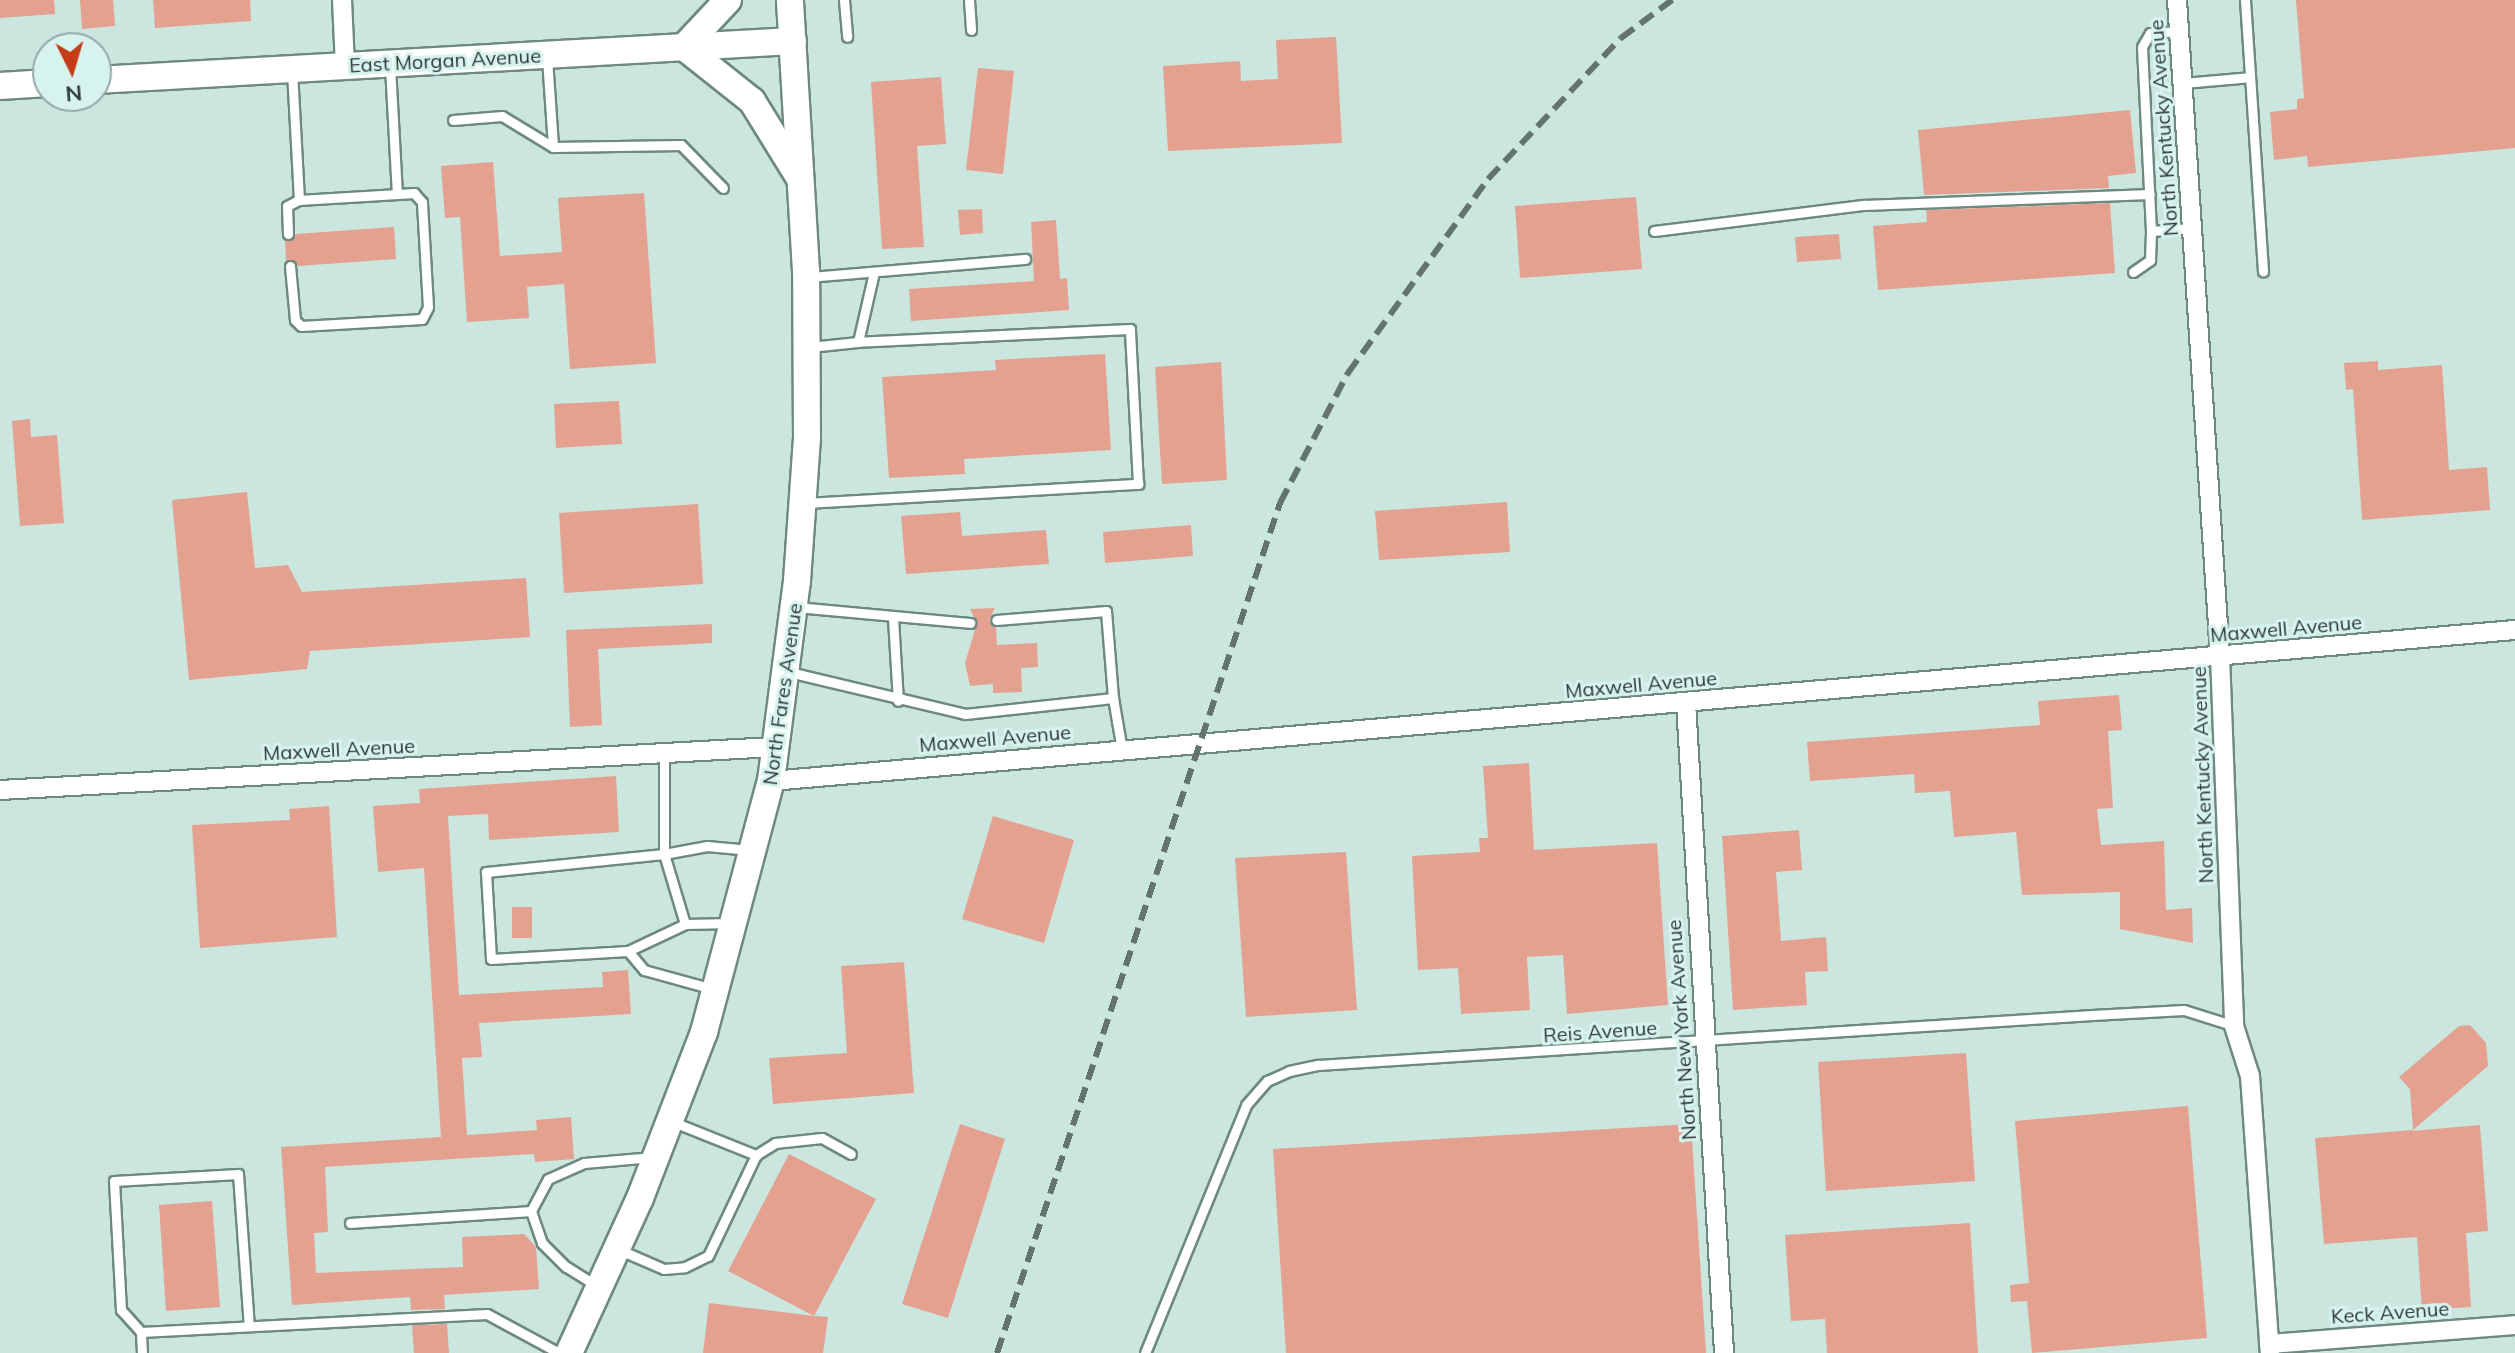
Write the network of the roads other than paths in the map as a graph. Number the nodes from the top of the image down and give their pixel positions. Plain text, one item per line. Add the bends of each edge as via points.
1 (342, 0) edge
2 (728, 0) edge
3 (790, 0) edge
4 (844, 0) edge
5 (969, 0) edge
6 (2177, 0) edge
7 (2245, 0) edge
8 (971, 30) dead end
9 (2179, 31) junction
10 (847, 37) dead end
11 (793, 41) junction
12 (684, 47) junction
13 (547, 55) junction
14 (390, 64) junction
15 (345, 66) junction
16 (292, 69) junction
17 (2250, 77) junction
18 (112, 79) edge
19 (2182, 83) junction
20 (32, 84) edge
21 (0, 86) edge
22 (453, 120) dead end
23 (553, 147) junction
24 (802, 183) junction
25 (723, 188) dead end
26 (397, 194) junction
27 (2150, 194) junction
28 (299, 200) junction
29 (2192, 228) junction
30 (1654, 231) dead end
31 (2151, 231) junction
32 (288, 234) dead end
33 (1025, 259) dead end
34 (290, 266) dead end
35 (2263, 271) dead end
36 (874, 272) junction
37 (2133, 272) dead end
38 (806, 278) junction
39 (858, 342) junction
40 (807, 348) junction
41 (803, 503) junction
42 (794, 607) junction
43 (893, 618) junction
44 (996, 620) dead end
45 (970, 623) dead end
46 (2515, 630) edge
47 (2220, 656) junction
48 (786, 671) junction
49 (1113, 698) junction
50 (898, 701) junction
51 (1686, 703) junction
52 (775, 747) junction
53 (1122, 750) junction
54 (664, 753) junction
55 (771, 781) junction
56 (0, 790) edge
57 (756, 851) junction
58 (664, 854) junction
59 (735, 923) junction
60 (685, 924) junction
61 (628, 951) junction
62 (716, 990) junction
63 (2234, 1026) junction
64 (1703, 1042) junction
65 (671, 1121) junction
66 (851, 1154) dead end
67 (756, 1155) junction
68 (657, 1156) junction
69 (531, 1211) junction
70 (350, 1223) dead end
71 (616, 1248) junction
72 (599, 1287) junction
73 (2515, 1325) edge
74 (249, 1326) junction
75 (141, 1332) junction
76 (2269, 1348) edge
77 (142, 1353) edge
78 (559, 1353) edge
79 (569, 1353) edge
80 (1145, 1353) edge
81 (1724, 1353) edge

1 - 15 street
2 - 12 street
3 - 11 street, North Fares Avenue
4 - 10 lane
5 - 8 lane
6 - 9 street, North Kentucky Avenue
7 - 17 lane
9 - 19 street, North Kentucky Avenue
9 - 27 lane via 2150,33 2142,47
11 - 12 street, East Morgan Avenue
11 - 24 street, North Fares Avenue
12 - 13 street, East Morgan Avenue
12 - 24 street via 752,101
13 - 14 street, East Morgan Avenue
13 - 23 lane
14 - 15 street, East Morgan Avenue
14 - 26 lane
15 - 16 street, East Morgan Avenue
16 - 18 street, East Morgan Avenue
16 - 28 lane
17 - 19 lane
17 - 35 lane
19 - 29 street, North Kentucky Avenue
20 - 21 street
22 - 23 lane via 502,116
23 - 25 lane via 681,145
24 - 38 street, North Fares Avenue
26 - 28 lane
26 - 34 lane via 414,193 422,202 428,307 422,319 301,326 295,320
27 - 30 lane via 1864,205
27 - 31 lane
28 - 32 lane via 287,206
29 - 31 lane
29 - 47 street, North Kentucky Avenue
31 - 37 lane via 2150,260
33 - 36 lane
36 - 38 lane
36 - 39 lane
38 - 40 street, North Fares Avenue
39 - 40 lane
39 - 41 lane via 1130,329 1138,484
40 - 41 street, North Fares Avenue
41 - 42 street, North Fares Avenue
42 - 43 lane
42 - 48 street, North Fares Avenue
43 - 45 lane
43 - 50 lane
44 - 49 lane via 1106,611
46 - 47 street, Maxwell Avenue
47 - 51 street, Maxwell Avenue
47 - 63 street, North Kentucky Avenue
48 - 50 lane
48 - 52 street, North Fares Avenue
49 - 50 lane via 965,714
49 - 53 lane
51 - 53 street, Maxwell Avenue
51 - 64 street, North New York Avenue
52 - 54 street, Maxwell Avenue
52 - 55 street, North Fares Avenue
53 - 55 street, Maxwell Avenue
54 - 56 street, Maxwell Avenue
54 - 58 lane
55 - 57 street, North Fares Avenue
57 - 58 lane via 707,846
57 - 59 street, North Fares Avenue
58 - 60 lane
58 - 61 lane via 486,872 491,959
59 - 60 lane
59 - 62 street, North Fares Avenue
60 - 61 lane
61 - 62 lane via 644,970
62 - 65 street, North Fares Avenue
63 - 64 lane, Reis Avenue via 2184,1010
63 - 76 street, North Kentucky Avenue via 2250,1076
64 - 80 lane, Reis Avenue via 1318,1065 1267,1081 1246,1105 1222,1156
64 - 81 street, North New York Avenue
65 - 67 lane
65 - 68 street, North Fares Avenue
66 - 67 lane via 822,1138 775,1143
67 - 71 lane via 708,1256 685,1267 664,1269
68 - 69 lane via 584,1163 548,1179
68 - 71 street, North Fares Avenue
69 - 70 lane
69 - 72 lane via 542,1243 566,1267
71 - 72 street, North Fares Avenue
72 - 79 street, North Fares Avenue
73 - 76 street, Keck Avenue
74 - 75 lane
74 - 75 lane via 238,1174 114,1181 121,1310
74 - 78 lane via 487,1314
75 - 77 lane

